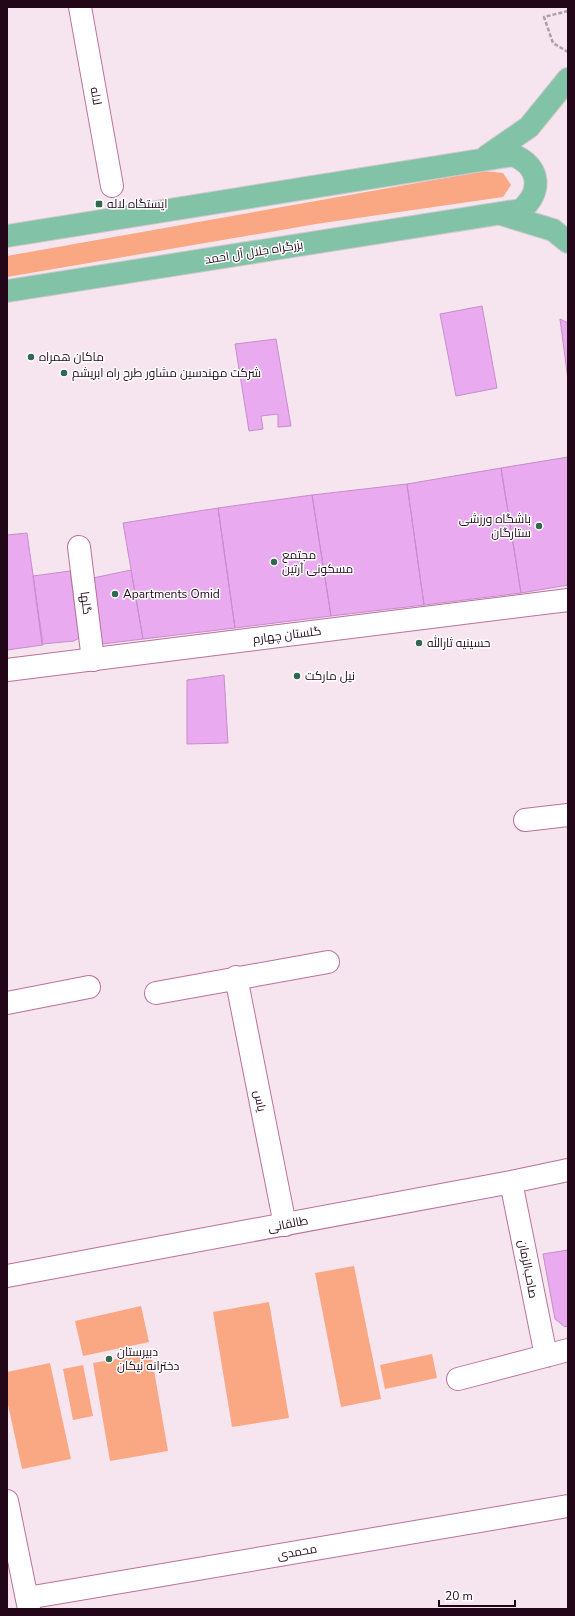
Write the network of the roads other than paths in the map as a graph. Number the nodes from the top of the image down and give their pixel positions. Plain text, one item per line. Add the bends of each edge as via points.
1 (80, 7) edge
2 (568, 79) edge
3 (484, 158) junction
4 (112, 186) dead end
5 (501, 214) junction
6 (7, 236) edge
7 (568, 242) edge
8 (7, 291) edge
9 (79, 546) dead end
10 (568, 600) edge
11 (93, 660) junction
12 (7, 670) edge
13 (568, 815) edge
14 (525, 820) dead end
15 (328, 962) dead end
16 (236, 977) junction
17 (89, 987) dead end
18 (156, 993) dead end
19 (7, 1003) edge
20 (568, 1170) edge
21 (511, 1182) junction
22 (284, 1225) junction
23 (7, 1276) edge
24 (568, 1350) edge
25 (546, 1356) junction
26 (458, 1379) dead end
27 (7, 1501) edge
28 (568, 1506) edge
29 (10, 1529) edge
30 (28, 1603) edge

1 - 4 street, لاله
2 - 3 highway via 529,126
3 - 5 highway, بزرگراه جلال آل احمد via 512,155 522,158 530,165 534,174 536,184 529,203 521,210
3 - 6 highway
5 - 7 highway via 554,230
5 - 8 highway, بزرگراه جلال آل احمد
9 - 11 street, گلها
10 - 11 street, گلستان چهارم
11 - 12 street, گلستان چهارم
13 - 14 street
15 - 16 street
16 - 18 street
16 - 22 street, یاس
17 - 19 street
20 - 21 street, طالقانی
21 - 22 street, طالقانی
21 - 25 street, صاحب‌الزمان
22 - 23 street, طالقانی
24 - 25 street
25 - 26 street
27 - 29 street
28 - 30 street, محمدی
29 - 30 street

